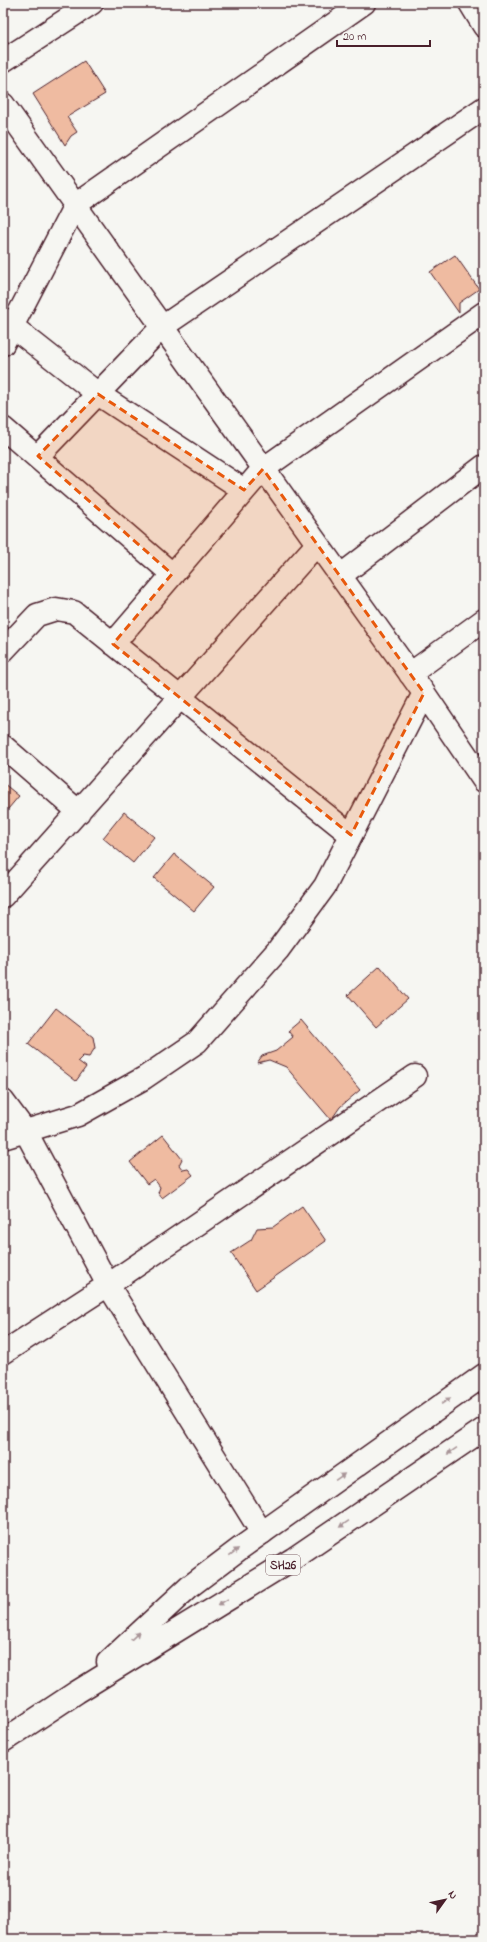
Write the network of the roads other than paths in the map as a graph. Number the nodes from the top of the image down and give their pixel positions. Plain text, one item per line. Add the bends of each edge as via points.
1 (92, 3) edge
2 (364, 3) edge
3 (470, 3) edge
4 (484, 26) edge
5 (3, 61) edge
6 (3, 104) edge
7 (484, 108) edge
8 (75, 205) junction
9 (484, 313) edge
10 (162, 327) junction
11 (6, 330) edge
12 (98, 394) junction
13 (3, 428) edge
14 (38, 456) junction
15 (484, 466) edge
16 (263, 469) junction
17 (244, 490) junction
18 (317, 544) junction
19 (172, 574) junction
20 (340, 576) junction
21 (484, 620) edge
22 (113, 644) junction
23 (3, 651) edge
24 (410, 674) junction
25 (424, 694) junction
26 (180, 698) junction
27 (3, 746) edge
28 (484, 781) edge
29 (79, 812) junction
30 (351, 835) junction
31 (3, 896) edge
32 (415, 1076) dead end
33 (3, 1101) edge
34 (26, 1132) junction
35 (3, 1138) edge
36 (108, 1285) junction
37 (3, 1353) edge
38 (484, 1375) edge
39 (484, 1429) edge
40 (262, 1533) junction
41 (77, 1692) junction
42 (3, 1741) edge

1 - 5 street
2 - 8 street
3 - 4 street
6 - 8 street
7 - 10 street
8 - 10 street
8 - 11 street
9 - 16 street
10 - 12 street
10 - 16 street
11 - 12 street
12 - 14 street
12 - 17 street
13 - 14 street
14 - 19 street
15 - 20 street
16 - 17 street
16 - 18 street
17 - 19 street
18 - 20 street
18 - 26 street
19 - 22 street
20 - 24 street
21 - 24 street
22 - 23 street via 74,612 56,609 37,615
22 - 26 street
24 - 25 street
25 - 28 street
25 - 30 street
26 - 29 street
26 - 30 street
27 - 29 street
29 - 31 street
30 - 34 street via 325,886 278,950 197,1042 144,1078 78,1115
32 - 36 street
33 - 34 street
34 - 35 street
34 - 36 street
36 - 37 street
36 - 40 street
40 -> 38 street
39 -> 41 street, SH26 via 293,1559
41 -> 40 street via 188,1588
41 - 42 street, SH26

